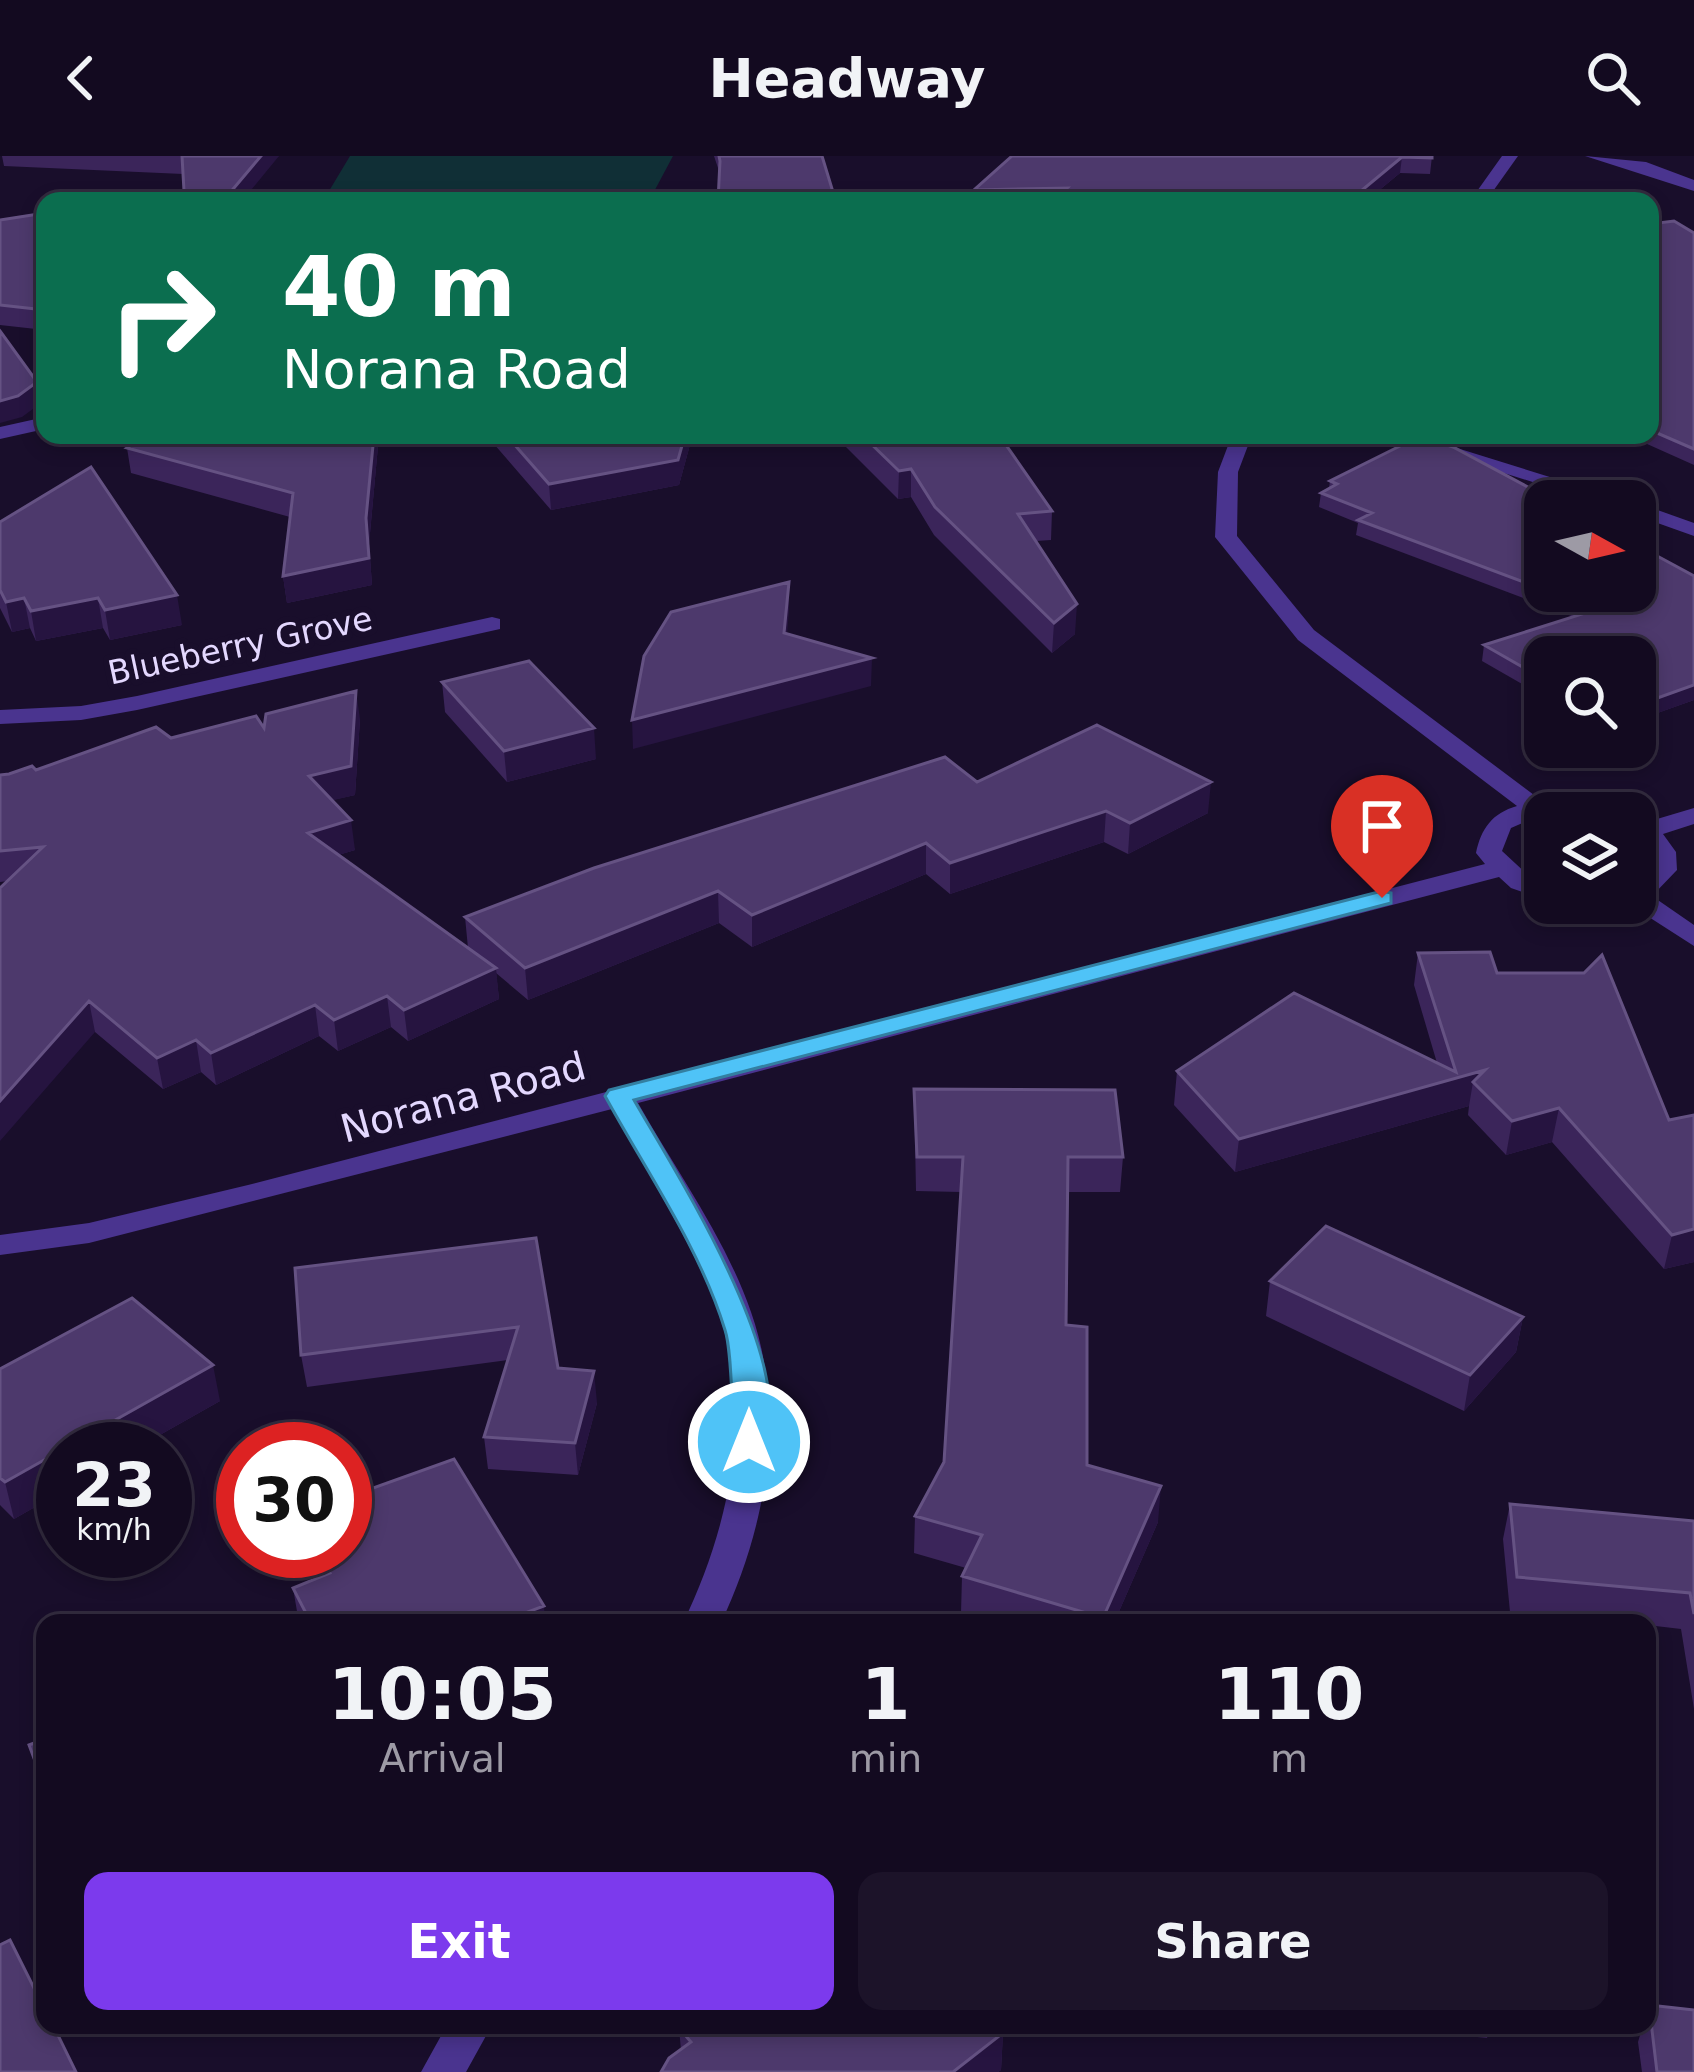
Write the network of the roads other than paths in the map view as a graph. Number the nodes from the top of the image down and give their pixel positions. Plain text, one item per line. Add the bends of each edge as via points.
1 (1510, 156) edge
2 (1593, 156) edge
3 (1694, 186) edge
4 (1484, 192) edge
5 (36, 425) edge
6 (0, 433) edge
7 (1239, 444) edge
8 (1423, 444) edge
9 (1545, 480) edge
10 (1656, 516) edge
11 (1694, 530) edge
12 (492, 624) dead end
13 (0, 717) edge
14 (1524, 799) edge
15 (1524, 814) edge
16 (1694, 816) edge
17 (1656, 825) edge
18 (1656, 841) edge
19 (1501, 868) junction
20 (1524, 881) edge
21 (1656, 882) edge
22 (1656, 910) edge
23 (1694, 938) edge
24 (619, 1096) junction
25 (0, 1245) edge
26 (707, 1614) edge
27 (465, 2034) edge
28 (442, 2072) edge

1 - 4 street
2 - 3 street
5 - 6 street
7 - 14 street via 1228,472 1226,537 1306,635
8 - 9 street
10 - 11 street
12 - 13 street, Blueberry Grove via 118,706
15 - 19 street via 1497,825 1489,838
16 - 17 street
18 - 21 street via 1666,860
19 - 20 street
19 - 24 street, Norana Road
22 - 23 street
24 - 25 street, Norana Road via 248,1195
24 - 26 street via 741,1332 752,1400 747,1485
27 - 28 street

